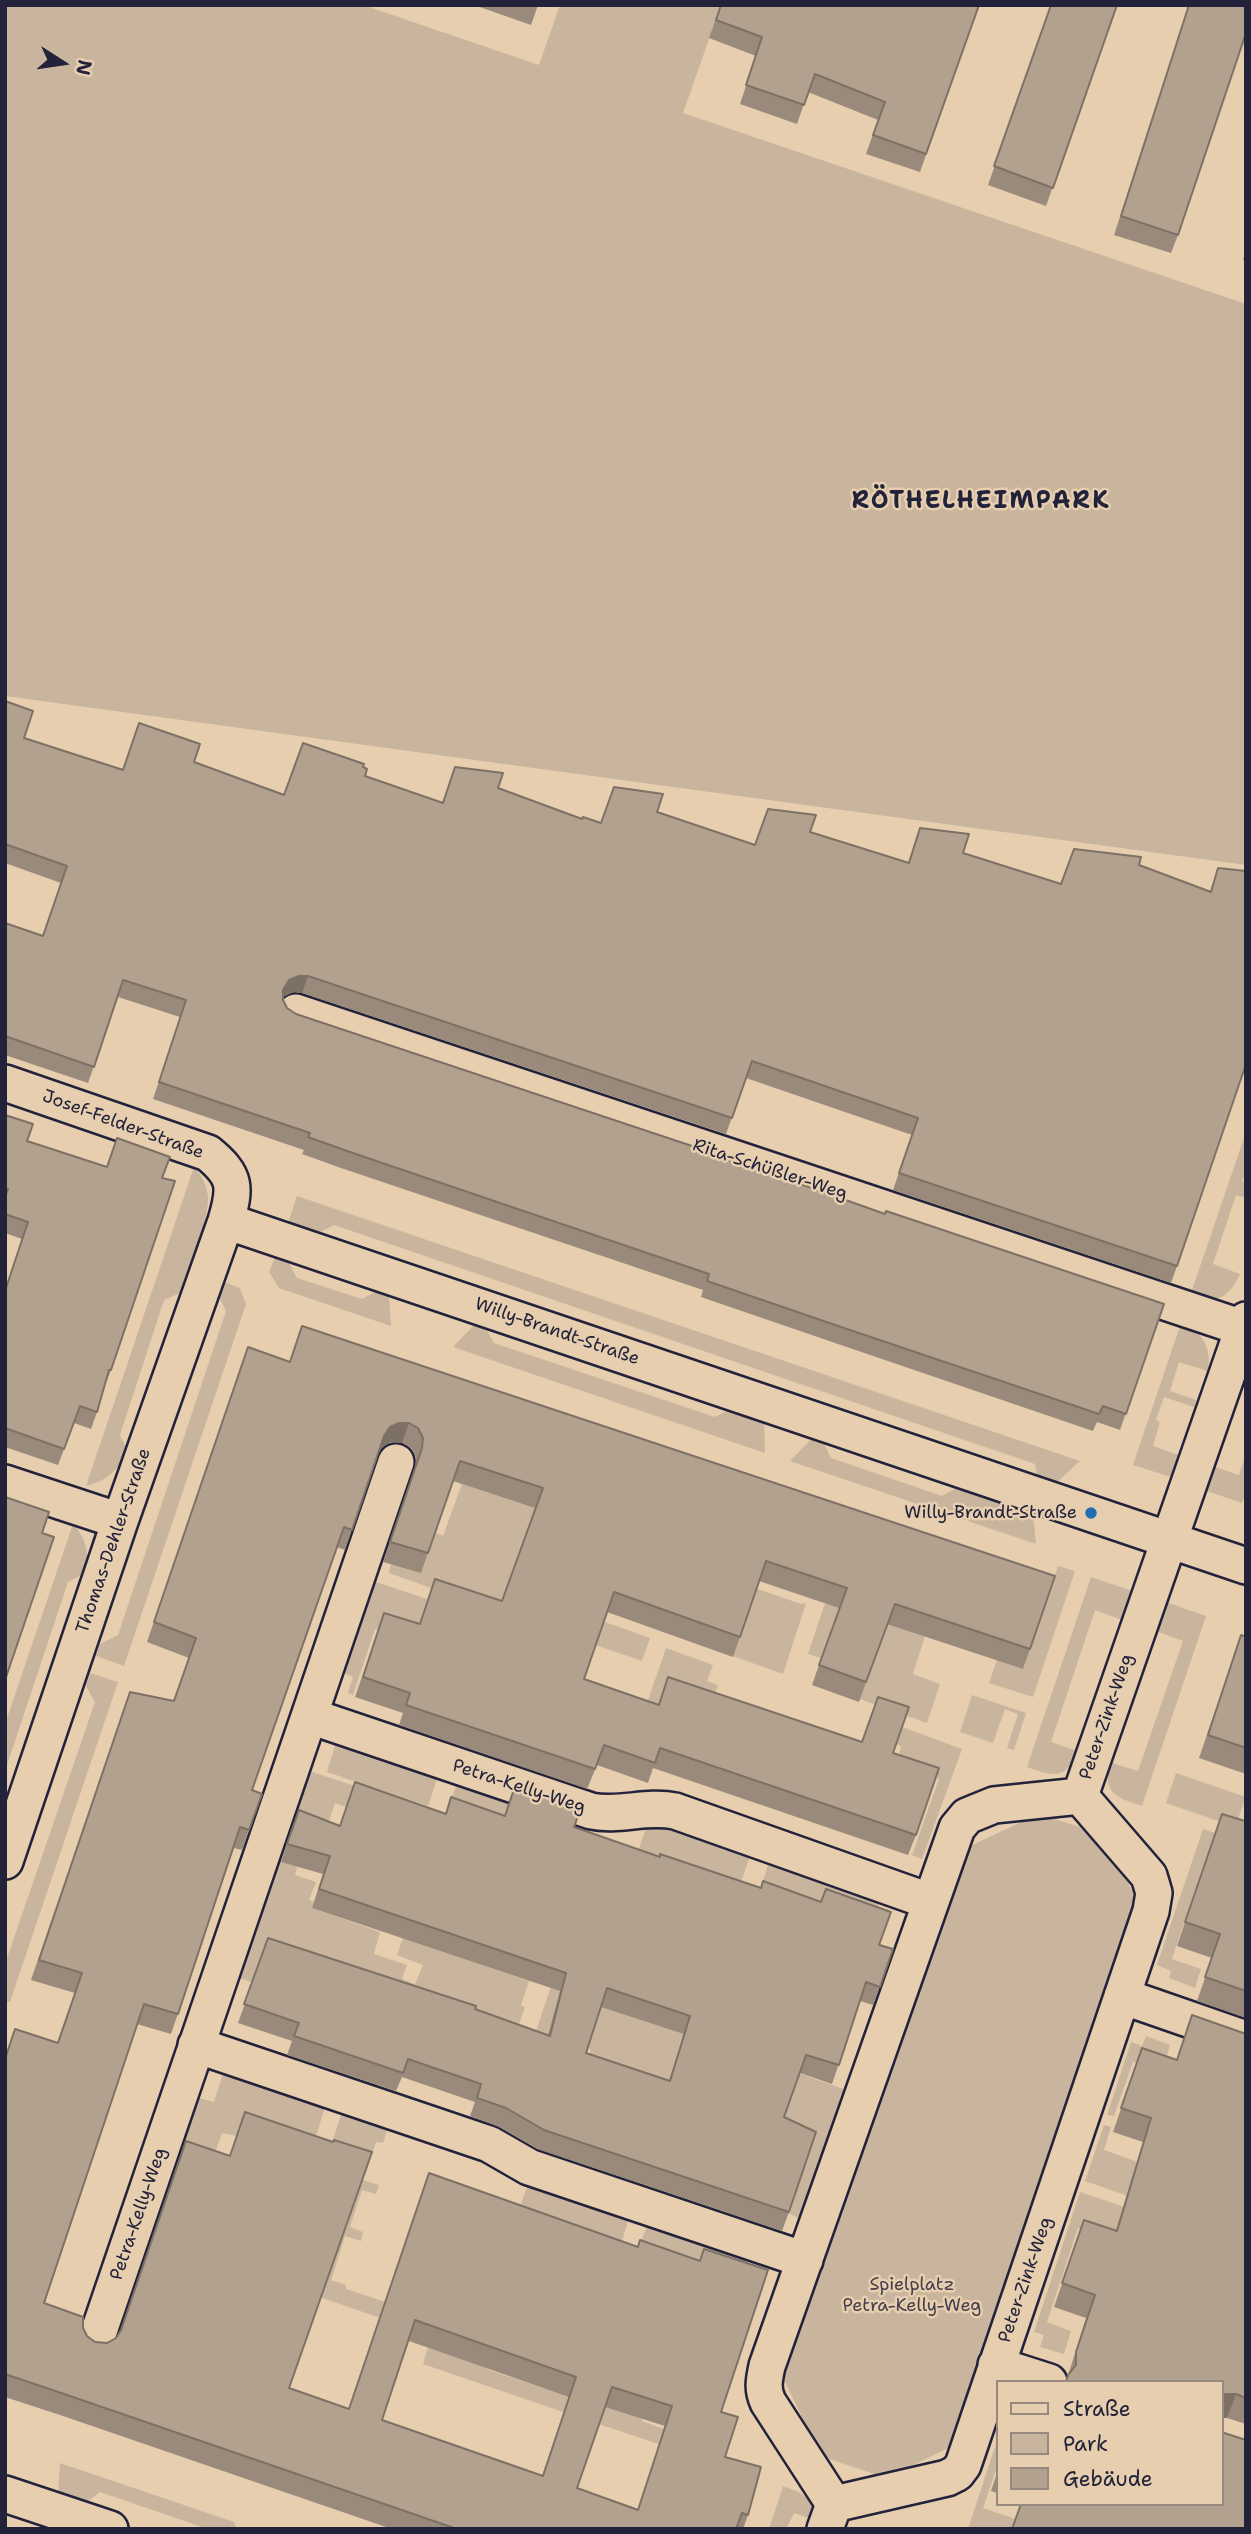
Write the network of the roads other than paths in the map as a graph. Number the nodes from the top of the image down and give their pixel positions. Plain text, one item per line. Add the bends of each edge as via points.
1 (296, 1012) edge
2 (5, 1083) edge
3 (226, 1221) junction
4 (1245, 1324) edge
5 (396, 1462) dead end
6 (5, 1483) edge
7 (120, 1521) junction
8 (1170, 1539) junction
9 (1246, 1566) edge
10 (310, 1716) junction
11 (1080, 1796) junction
12 (6, 1856) edge
13 (929, 1901) junction
14 (1122, 1996) junction
15 (1246, 2039) edge
16 (196, 2045) junction
17 (805, 2260) junction
18 (95, 2343) edge
19 (996, 2365) junction
20 (1043, 2380) edge
21 (5, 2494) edge
22 (830, 2516) edge
23 (110, 2529) edge

1 - 4 street, Rita-Schüßler-Weg
2 - 3 street, Josef-Felder-Straße via 208,1153 230,1175 233,1187
3 - 7 street, Thomas-Dehler-Straße
3 - 8 street, Willy-Brandt-Straße
4 - 8 street, Rita-Schüßler-Weg
5 - 10 street, Petra-Kelly-Weg
6 - 7 street
7 - 12 street, Thomas-Dehler-Straße
8 - 9 street, Willy-Brandt-Straße
8 - 11 street, Peter-Zink-Weg
10 - 13 street, Petra-Kelly-Weg via 591,1811 675,1811
10 - 16 street, Petra-Kelly-Weg
11 - 13 street via 994,1805 967,1816 957,1828
11 - 14 street, Peter-Zink-Weg via 1149,1876 1154,1893
13 - 17 street
14 - 15 street
14 - 19 street, Peter-Zink-Weg
16 - 17 street via 489,2144 529,2167
16 - 18 street, Petra-Kelly-Weg
17 - 22 street via 766,2366 764,2392
19 - 20 street, Peter-Zink-Weg
19 - 22 street, Peter-Zink-Weg via 957,2473
21 - 23 street

